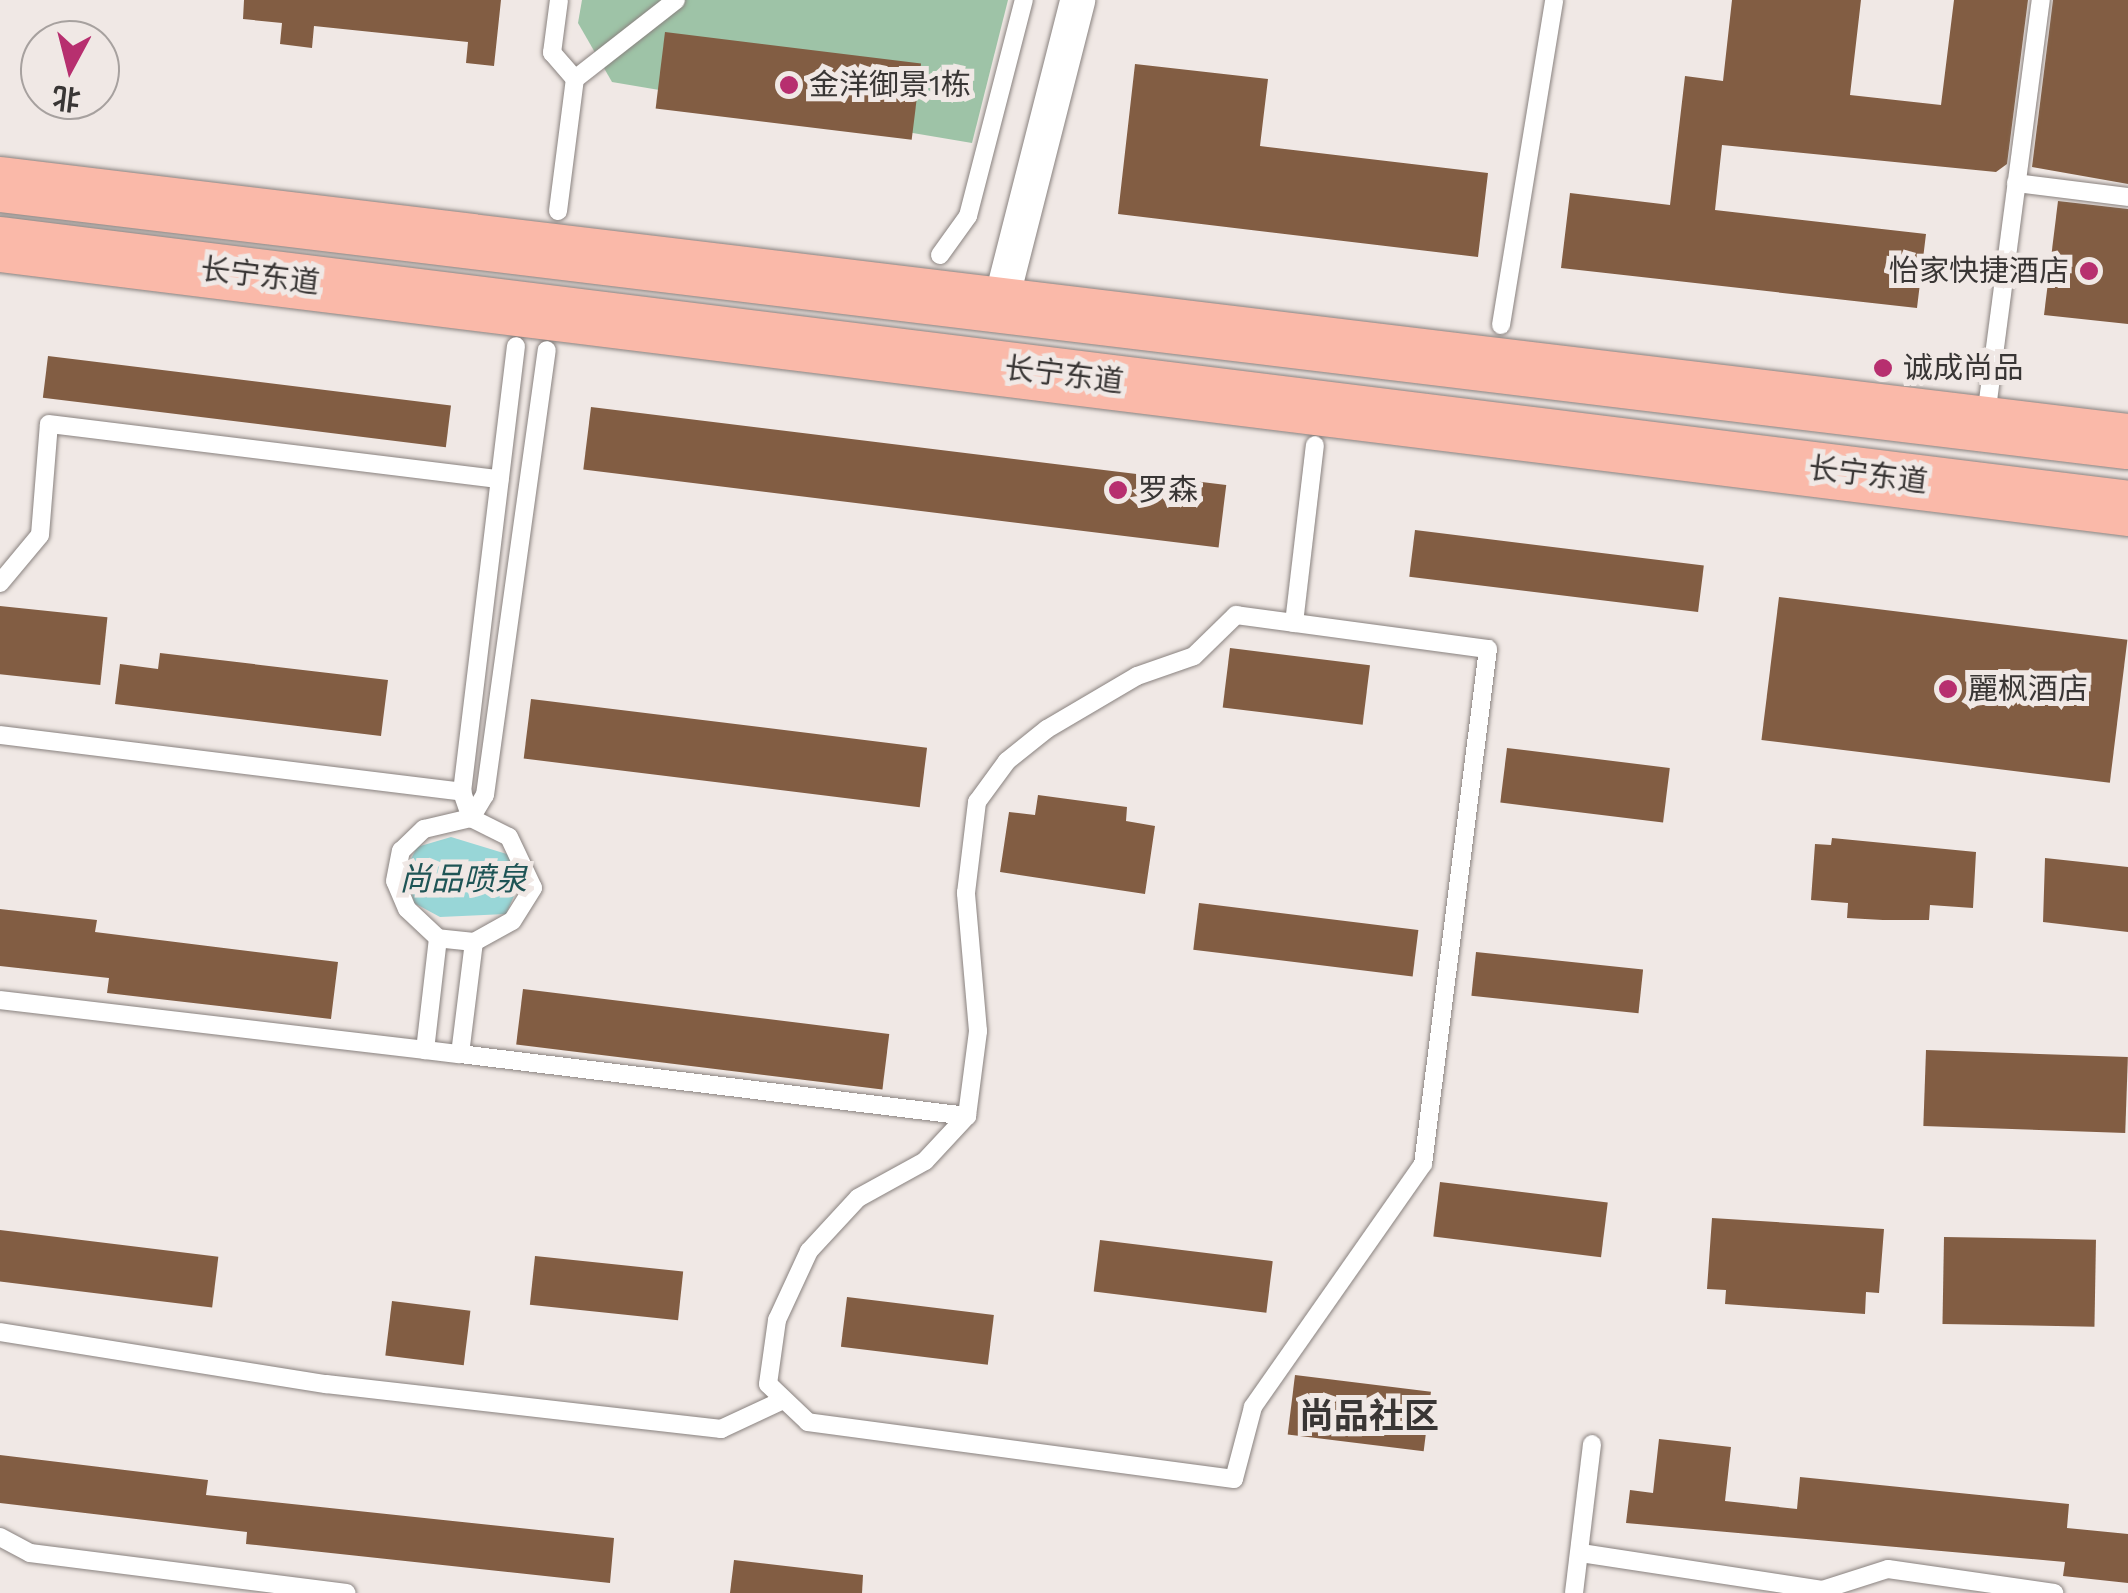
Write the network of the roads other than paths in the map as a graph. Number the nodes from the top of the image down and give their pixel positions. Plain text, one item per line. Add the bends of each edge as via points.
1 (559, 0) edge
2 (676, 0) edge
3 (1024, 0) edge
4 (1076, 0) edge
5 (1554, 0) edge
6 (2041, 0) edge
7 (575, 79) junction
8 (2016, 182) junction
9 (0, 184) edge
10 (2128, 197) edge
11 (558, 211) dead end
12 (0, 244) edge
13 (940, 255) dead end
14 (1000, 303) junction
15 (1501, 325) dead end
16 (516, 346) dead end
17 (547, 350) dead end
18 (1985, 421) junction
19 (2128, 440) edge
20 (1314, 444) dead end
21 (500, 479) junction
22 (2128, 508) edge
23 (0, 583) edge
24 (1294, 623) junction
25 (0, 735) edge
26 (462, 792) junction
27 (471, 818) junction
28 (438, 938) junction
29 (474, 942) junction
30 (0, 1000) edge
31 (425, 1050) junction
32 (460, 1054) junction
33 (966, 1116) junction
34 (0, 1332) edge
35 (781, 1401) junction
36 (1592, 1444) dead end
37 (0, 1537) edge
38 (1581, 1553) junction
39 (186, 1573) junction
40 (184, 1593) edge
41 (346, 1593) edge
42 (1574, 1593) edge
43 (2054, 1593) edge

1 - 7 lane via 552,53
2 - 7 lane
3 - 13 lane via 968,216
4 - 14 street
5 - 15 lane
6 - 8 lane
7 - 11 lane
8 - 10 lane
8 - 18 lane
9 - 14 main road, 长宁东道
12 - 22 main road, 长宁东道
14 - 18 main road, 长宁东道
16 - 21 lane
17 - 27 lane via 485,795
18 - 19 main road, 长宁东道
20 - 24 lane
21 - 23 lane via 49,424 40,535
21 - 26 lane
24 - 33 lane via 1236,616 1194,656 1137,676 1047,729 977,802 966,893 978,1031
24 - 35 lane via 1488,649 1423,1164 1254,1408 1234,1479 808,1422
25 - 26 lane
26 - 27 lane
27 - 28 lane via 424,829 401,851 401,895
27 - 29 lane via 510,837 533,888 512,922
28 - 29 lane
28 - 31 lane
29 - 32 lane
30 - 31 lane
31 - 32 lane
32 - 33 lane
33 - 35 lane via 925,1160 858,1198 809,1251 777,1320 768,1384
34 - 35 lane via 326,1384 721,1429
36 - 38 lane
37 - 39 lane via 30,1554
38 - 42 lane
38 - 43 lane via 1822,1590 1888,1569
39 - 40 lane
39 - 41 lane

